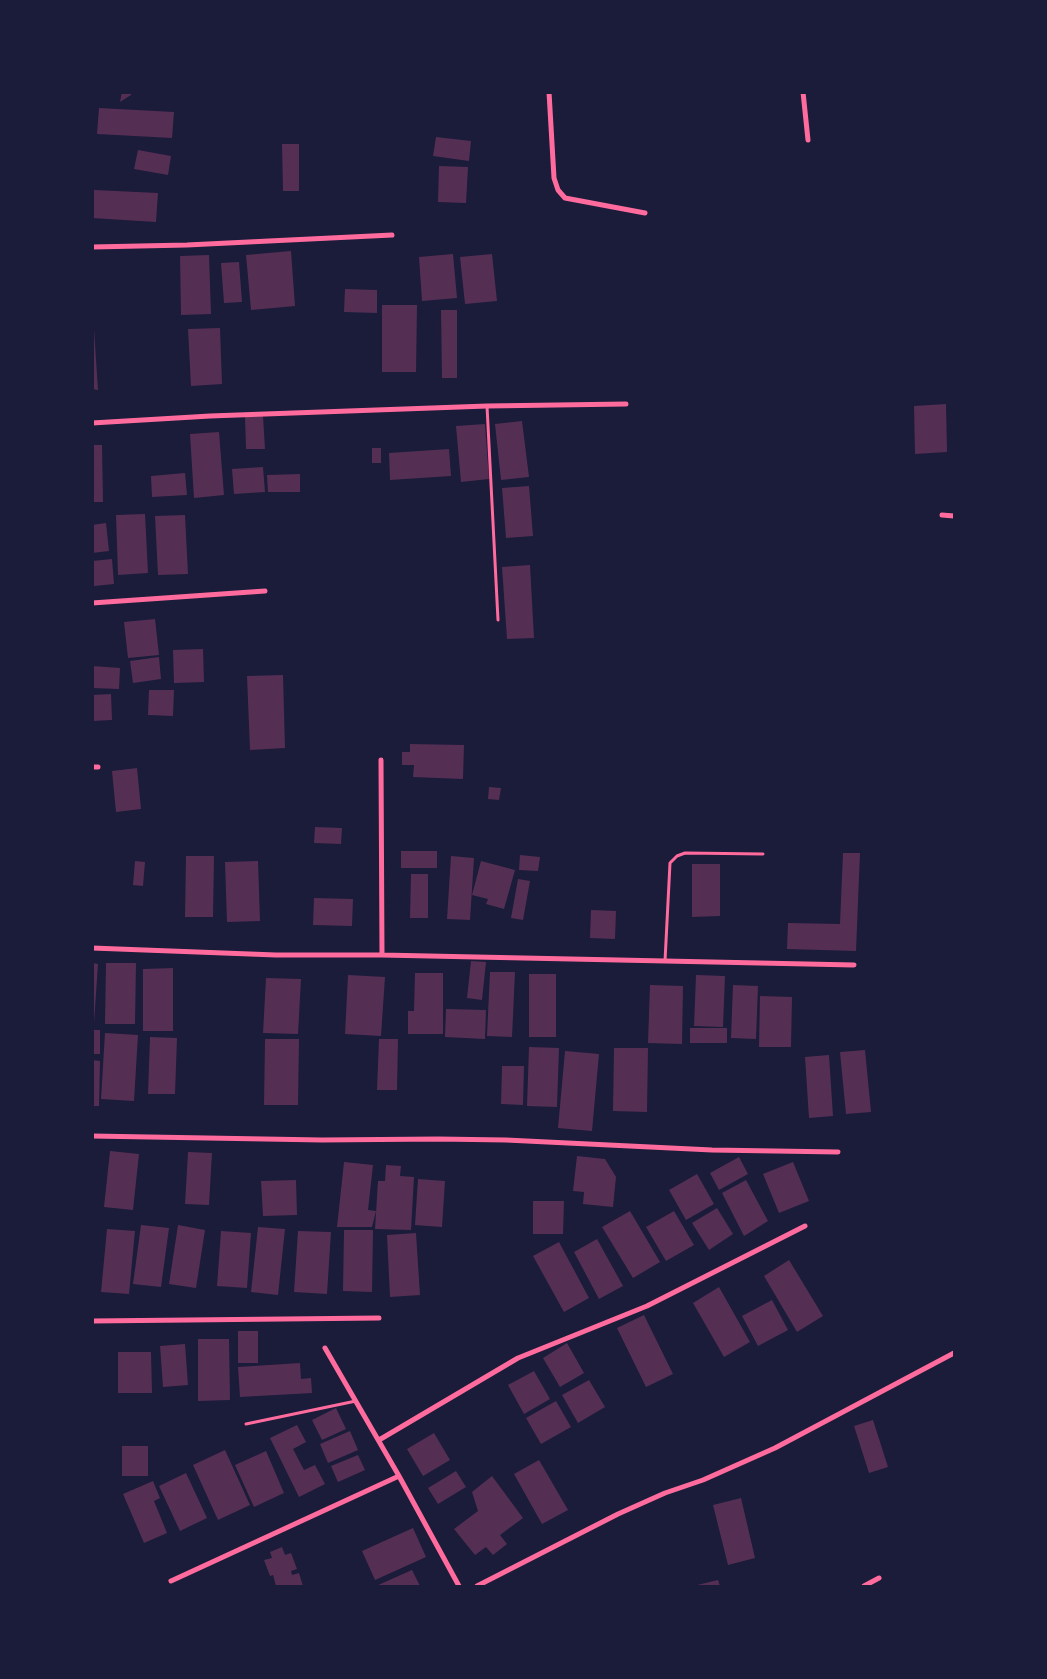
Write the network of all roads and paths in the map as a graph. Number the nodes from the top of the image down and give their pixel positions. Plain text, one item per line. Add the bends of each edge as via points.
1 (549, 92) edge
2 (803, 92) edge
3 (808, 140) dead end
4 (644, 213) dead end
5 (392, 235) dead end
6 (92, 247) edge
7 (626, 404) dead end
8 (487, 406) junction
9 (92, 423) edge
10 (942, 515) dead end
11 (954, 516) edge
12 (265, 591) dead end
13 (92, 603) edge
14 (498, 620) dead end
15 (381, 760) dead end
16 (763, 854) dead end
17 (92, 948) edge
18 (382, 955) junction
19 (665, 961) junction
20 (854, 965) dead end
21 (92, 1136) edge
22 (838, 1152) dead end
23 (805, 1226) dead end
24 (379, 1318) dead end
25 (92, 1321) edge
26 (326, 1348) dead end
27 (954, 1353) edge
28 (356, 1401) junction
29 (246, 1424) dead end
30 (379, 1440) junction
31 (399, 1476) junction
32 (880, 1578) dead end
33 (171, 1581) dead end
34 (458, 1586) edge
35 (477, 1586) edge
36 (864, 1586) edge

1 - 4 street via 554,178 558,190 565,198
2 - 3 street
5 - 6 street via 206,245
7 - 8 street
8 - 9 street
8 - 14 lane
10 - 11 street
12 - 13 street
15 - 18 street
16 - 19 lane via 685,853 670,863
17 - 18 street via 276,955
18 - 19 street
19 - 20 street
21 - 22 street via 506,1140 712,1150
23 - 30 street via 647,1306 518,1358
24 - 25 street
26 - 28 street
27 - 35 street via 775,1448 618,1514
28 - 29 lane
28 - 30 street
30 - 31 street
31 - 33 street
31 - 34 street
32 - 36 street

